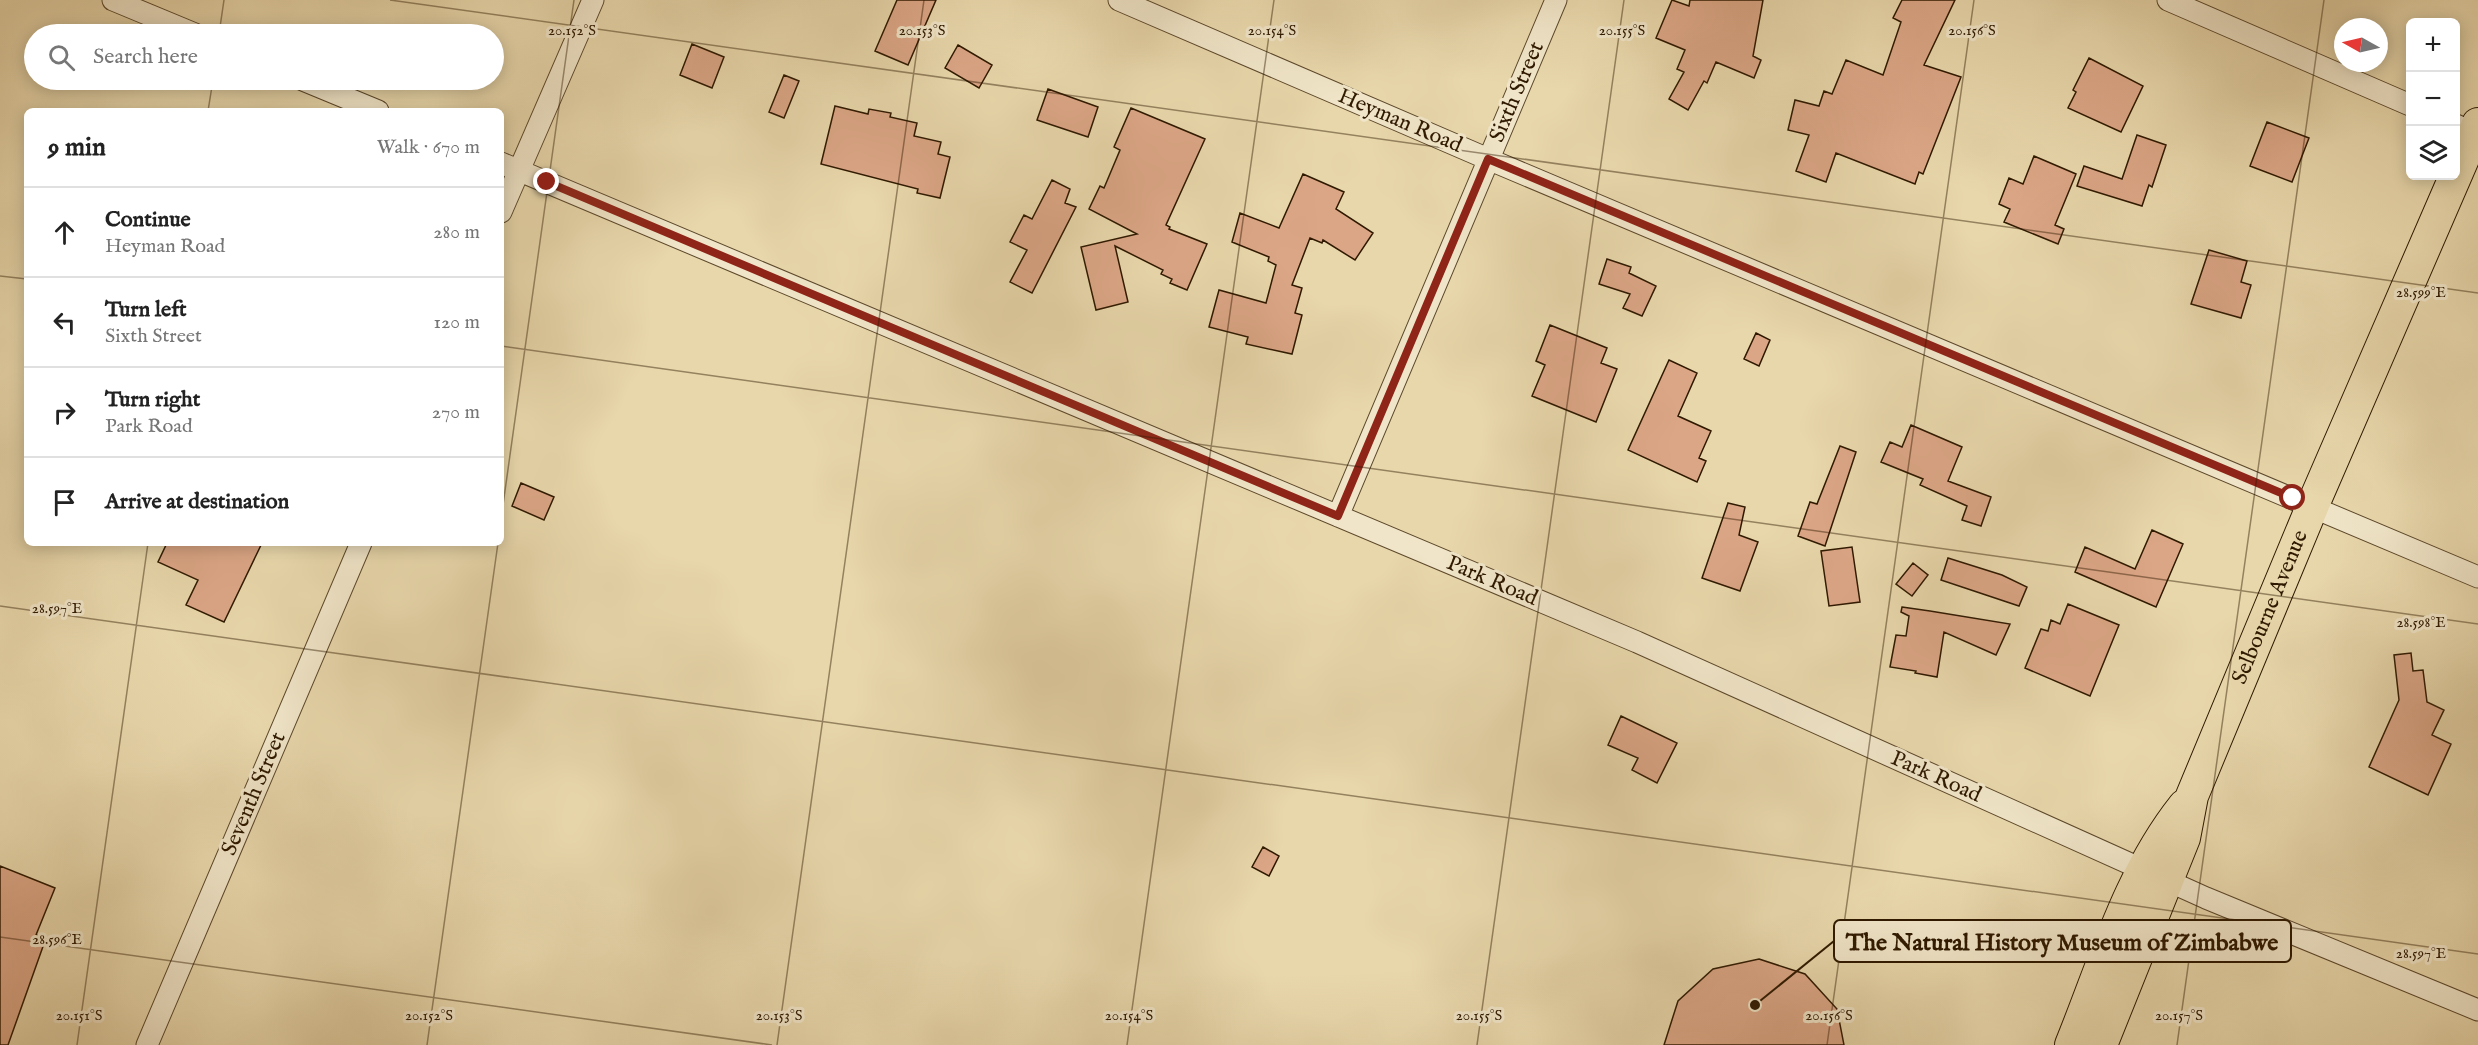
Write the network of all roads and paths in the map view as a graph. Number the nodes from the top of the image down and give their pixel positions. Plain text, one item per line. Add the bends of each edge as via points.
1 (113, 0) edge
2 (593, 0) edge
3 (1119, 0) edge
4 (1556, 0) edge
5 (2168, 0) edge
6 (171, 24) edge
7 (327, 90) edge
8 (2406, 103) edge
9 (371, 108) edge
10 (2471, 129) edge
11 (1488, 159) junction
12 (510, 166) edge
13 (504, 197) edge
14 (2312, 507) junction
15 (1338, 516) junction
16 (360, 546) edge
17 (2478, 577) edge
18 (2155, 874) junction
19 (2478, 1010) edge
20 (147, 1045) edge
21 (2071, 1045) edge
22 (2101, 1045) edge

1 - 6 street
2 - 12 street
3 - 11 street, Heyman Road
4 - 11 street, Sixth Street
5 - 8 street
7 - 9 street
10 - 14 highway, Selbourne Avenue
11 - 14 street, Heyman Road
11 - 15 street, Sixth Street
12 - 13 street
12 - 15 street, Park Road
14 - 17 street, Heyman Road
14 - 18 highway, Selbourne Avenue via 2192,796 2165,830
15 - 18 street, Park Road via 1637,642
16 - 20 street, Seventh Street
18 - 19 street, Park Road
18 - 21 highway, Selbourne Avenue
18 - 22 highway, Selbourne Avenue

